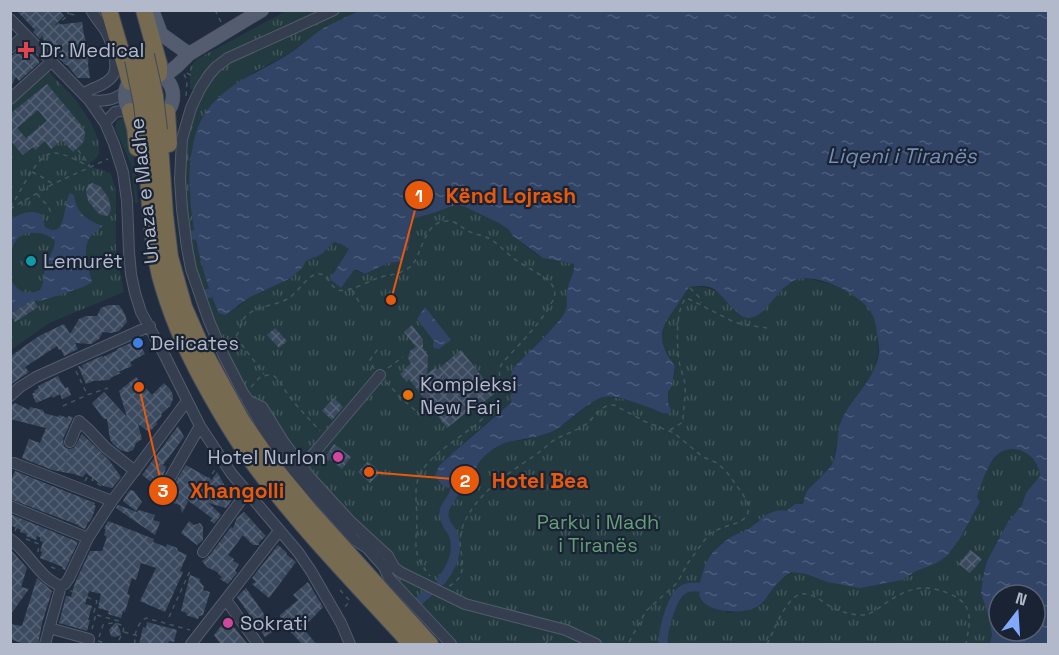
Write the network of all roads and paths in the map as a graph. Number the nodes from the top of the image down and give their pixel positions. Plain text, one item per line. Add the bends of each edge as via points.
1 (66, 10) edge
2 (91, 10) edge
3 (109, 10) edge
4 (119, 10) edge
5 (133, 10) edge
6 (144, 10) edge
7 (152, 10) edge
8 (215, 10) edge
9 (262, 10) edge
10 (334, 10) edge
11 (69, 14) junction
12 (75, 15) dead end
13 (10, 19) edge
14 (222, 22) dead end
15 (25, 35) junction
16 (46, 36) dead end
17 (10, 48) edge
18 (189, 54) junction
19 (140, 58) junction
20 (51, 62) junction
21 (194, 77) dead end
22 (164, 78) junction
23 (128, 86) junction
24 (186, 95) dead end
25 (86, 97) junction
26 (10, 99) edge
27 (110, 100) junction
28 (125, 111) junction
29 (167, 112) junction
30 (101, 117) junction
31 (152, 131) junction
32 (78, 150) dead end
33 (109, 158) dead end
34 (90, 167) junction
35 (31, 172) junction
36 (53, 184) junction
37 (37, 194) junction
38 (10, 208) edge
39 (52, 214) dead end
40 (351, 288) junction
41 (690, 288) dead end
42 (701, 304) junction
43 (362, 307) dead end
44 (150, 326) junction
45 (766, 328) dead end
46 (236, 337) junction
47 (218, 342) junction
48 (380, 346) dead end
49 (403, 357) dead end
50 (72, 362) junction
51 (199, 374) junction
52 (265, 376) junction
53 (379, 377) junction
54 (219, 380) junction
55 (253, 386) dead end
56 (108, 388) dead end
57 (87, 395) junction
58 (10, 396) edge
59 (187, 400) junction
60 (63, 406) dead end
61 (424, 418) dead end
62 (200, 426) junction
63 (670, 431) junction
64 (328, 438) junction
65 (68, 447) joint
66 (98, 462) dead end
67 (14, 463) dead end
68 (299, 470) junction
69 (135, 471) junction
70 (213, 472) dead end
71 (62, 473) dead end
72 (170, 478) dead end
73 (101, 486) dead end
74 (247, 492) junction
75 (112, 501) junction
76 (191, 504) dead end
77 (10, 506) edge
78 (19, 521) dead end
79 (16, 528) dead end
80 (279, 531) junction
81 (23, 537) dead end
82 (88, 538) junction
83 (10, 539) edge
84 (203, 552) dead end
85 (38, 555) dead end
86 (51, 567) dead end
87 (190, 571) dead end
88 (71, 574) junction
89 (431, 577) dead end
90 (447, 586) dead end
91 (65, 587) junction
92 (340, 590) dead end
93 (226, 600) junction
94 (96, 614) junction
95 (336, 614) junction
96 (169, 617) dead end
97 (118, 624) junction
98 (50, 628) junction
99 (123, 632) junction
100 (199, 633) junction
101 (134, 635) junction
102 (147, 635) dead end
103 (90, 639) edge
104 (106, 644) edge
105 (45, 645) edge
106 (117, 645) edge
107 (135, 645) edge
108 (191, 645) edge
109 (258, 645) edge
110 (350, 645) edge
111 (411, 645) edge
112 (430, 645) edge
113 (452, 645) edge
114 (596, 645) edge
115 (628, 645) edge
116 (766, 645) edge
117 (966, 645) edge

1 - 11 path
2 - 25 street via 109,39 116,65 115,73 105,84 91,89
3 - 23 highway
4 - 19 highway, Unaza e Madhe
5 - 19 highway, Unaza e Madhe
6 - 22 highway
7 - 18 main road via 161,34
8 - 14 path
9 - 18 main road
10 - 47 street via 221,63 209,75 191,108 182,139 182,209 191,269
11 - 12 path
11 - 16 path
13 - 15 street
15 - 17 street
15 - 20 street
18 - 22 main road
19 - 31 highway, Unaza e Madhe, bridge via 155,96
20 - 25 street
20 - 26 street
21 - 24 path via 183,71
22 - 23 main road via 153,72 143,73
22 - 29 main road via 173,99
23 - 27 street
23 - 28 main road
25 - 27 street
25 - 30 street
27 - 30 street
28 - 29 main road via 147,120
28 - 30 street
28 - 51 highway via 135,128 144,237 154,286 184,360
29 - 54 highway via 176,240 195,316 217,365
30 - 44 street via 125,186 132,283
31 - 51 highway, Unaza e Madhe via 153,236 160,277
31 - 54 highway, Unaza e Madhe via 172,263 184,308
32 - 34 path
33 - 34 path
34 - 35 path via 51,153
34 - 36 path
35 - 36 path
35 - 38 path
36 - 37 path
37 - 38 path
37 - 39 path
40 - 43 path
40 - 46 path via 340,291 317,274 290,297 246,316
40 - 89 path via 411,266 427,234 447,220 489,238 554,288 551,303 501,365 499,402 435,457 420,475 416,553
41 - 42 path
42 - 45 path via 738,323
42 - 63 path via 687,298 681,304 677,331 685,406 683,422
44 - 50 street
44 - 59 street
46 - 47 path
46 - 52 path
47 - 68 street via 246,398 262,407
48 - 53 path via 370,360
49 - 53 path
50 - 57 path
50 - 58 street via 36,378
51 - 111 highway, Unaza e Madhe via 231,430 267,481
52 - 55 path
52 - 64 path via 279,380
53 - 61 path
53 - 64 street
54 - 112 highway, Unaza e Madhe via 256,442 292,490
56 - 57 path
57 - 60 path
59 - 62 street
59 - 69 street
62 - 72 street
62 - 74 street
63 - 90 path via 608,405 587,424 554,440 515,468 474,507 461,534 462,572 455,583
63 - 115 path via 726,471 748,503 749,512 740,522 709,534 677,583 646,611
64 - 68 street
65 - 69 street via 79,421
65 - 71 path
66 - 73 path via 100,468 92,480
67 - 75 street
68 - 113 street via 355,540 367,548 389,578
68 - 114 street via 388,555 400,573 465,604 566,630
69 - 75 street
70 - 76 path
74 - 80 street
74 - 84 street
75 - 82 street
77 - 82 street
78 - 79 path
80 - 93 street
80 - 95 street via 298,552
81 - 85 path via 39,544
82 - 88 street
83 - 91 street via 45,576
86 - 88 path
87 - 96 path
88 - 91 street
91 - 94 path via 97,601
91 - 98 street
92 - 95 path via 350,602
93 - 100 street
93 - 109 street
94 - 97 path via 119,621
94 - 103 path
95 - 110 street
97 - 99 path via 124,626
97 - 104 path via 103,625 97,641
98 - 103 street
98 - 105 street
99 - 101 path
99 - 106 path
100 - 101 path via 146,618
100 - 108 street
101 - 102 path
101 - 107 path
116 - 117 path via 789,603 802,594 843,612 865,615 897,595 926,587 964,602 969,614

